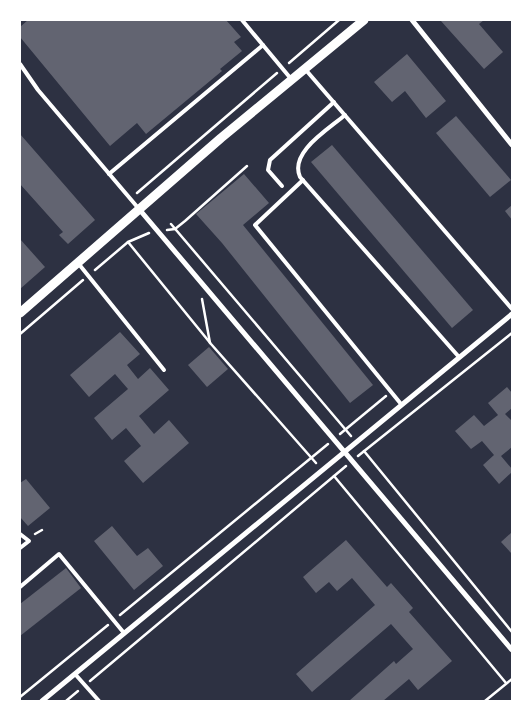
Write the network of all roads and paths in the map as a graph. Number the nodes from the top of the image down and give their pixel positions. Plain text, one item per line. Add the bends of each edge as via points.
1 (242, 20) edge
2 (339, 20) edge
3 (364, 20) edge
4 (412, 20) edge
5 (263, 45) junction
6 (20, 64) edge
7 (282, 68) junction
8 (306, 69) junction
9 (292, 80) junction
10 (334, 102) junction
11 (345, 115) junction
12 (512, 145) edge
13 (247, 166) dead end
14 (109, 174) junction
15 (303, 180) junction
16 (282, 186) dead end
17 (130, 198) junction
18 (139, 209) junction
19 (171, 224) dead end
20 (175, 229) junction
21 (158, 231) junction
22 (128, 242) junction
23 (78, 263) junction
24 (89, 275) junction
25 (512, 309) edge
26 (20, 313) edge
27 (512, 314) edge
28 (512, 333) edge
29 (20, 334) edge
30 (459, 357) junction
31 (164, 370) dead end
32 (391, 391) junction
33 (401, 404) junction
34 (346, 430) junction
35 (334, 439) junction
36 (356, 442) junction
37 (344, 451) junction
38 (364, 451) junction
39 (312, 458) junction
40 (352, 461) junction
41 (322, 470) junction
42 (334, 476) junction
43 (330, 479) junction
44 (20, 534) edge
45 (20, 548) edge
46 (20, 587) edge
47 (114, 620) junction
48 (512, 632) edge
49 (124, 633) junction
50 (512, 650) edge
51 (75, 674) junction
52 (512, 679) edge
53 (506, 683) junction
54 (85, 685) junction
55 (20, 697) edge
56 (42, 701) edge
57 (66, 701) edge
58 (99, 701) edge
59 (485, 701) edge

1 - 5 lane
2 - 7 path
3 - 8 street
4 - 12 street
5 - 7 lane
5 - 14 lane
6 - 14 lane
7 - 9 lane
7 - 17 path
8 - 9 street
8 - 10 lane
9 - 18 street
10 - 11 lane
10 - 16 lane via 270,160 268,170
11 - 15 lane via 301,157 298,168
11 - 25 lane
13 - 20 path
14 - 17 lane
15 - 30 lane
15 - 32 lane via 255,225
17 - 18 lane
18 - 21 street
18 - 23 street
19 - 20 path
20 - 21 path
20 - 34 path
21 - 22 path
21 - 35 street
22 - 24 path
22 - 39 path via 210,344
23 - 24 lane
23 - 26 street
24 - 29 path
24 - 31 lane
27 - 30 street
28 - 38 path
30 - 33 street
32 - 33 lane
32 - 34 path
33 - 36 street
34 - 35 path
34 - 36 path
35 - 37 street
35 - 39 path
36 - 37 street
36 - 38 path
37 - 40 street
37 - 41 street
38 - 40 path
38 - 48 path
39 - 41 path
39 - 47 path
40 - 42 path
40 - 50 street
41 - 43 path
41 - 49 street
42 - 43 path
42 - 53 path
43 - 54 path
44 - 45 lane via 29,541
46 - 47 lane via 59,554
47 - 49 lane
47 - 55 path
49 - 51 street
51 - 54 lane
51 - 56 street
52 - 53 path
53 - 59 path
54 - 57 path
54 - 58 lane

